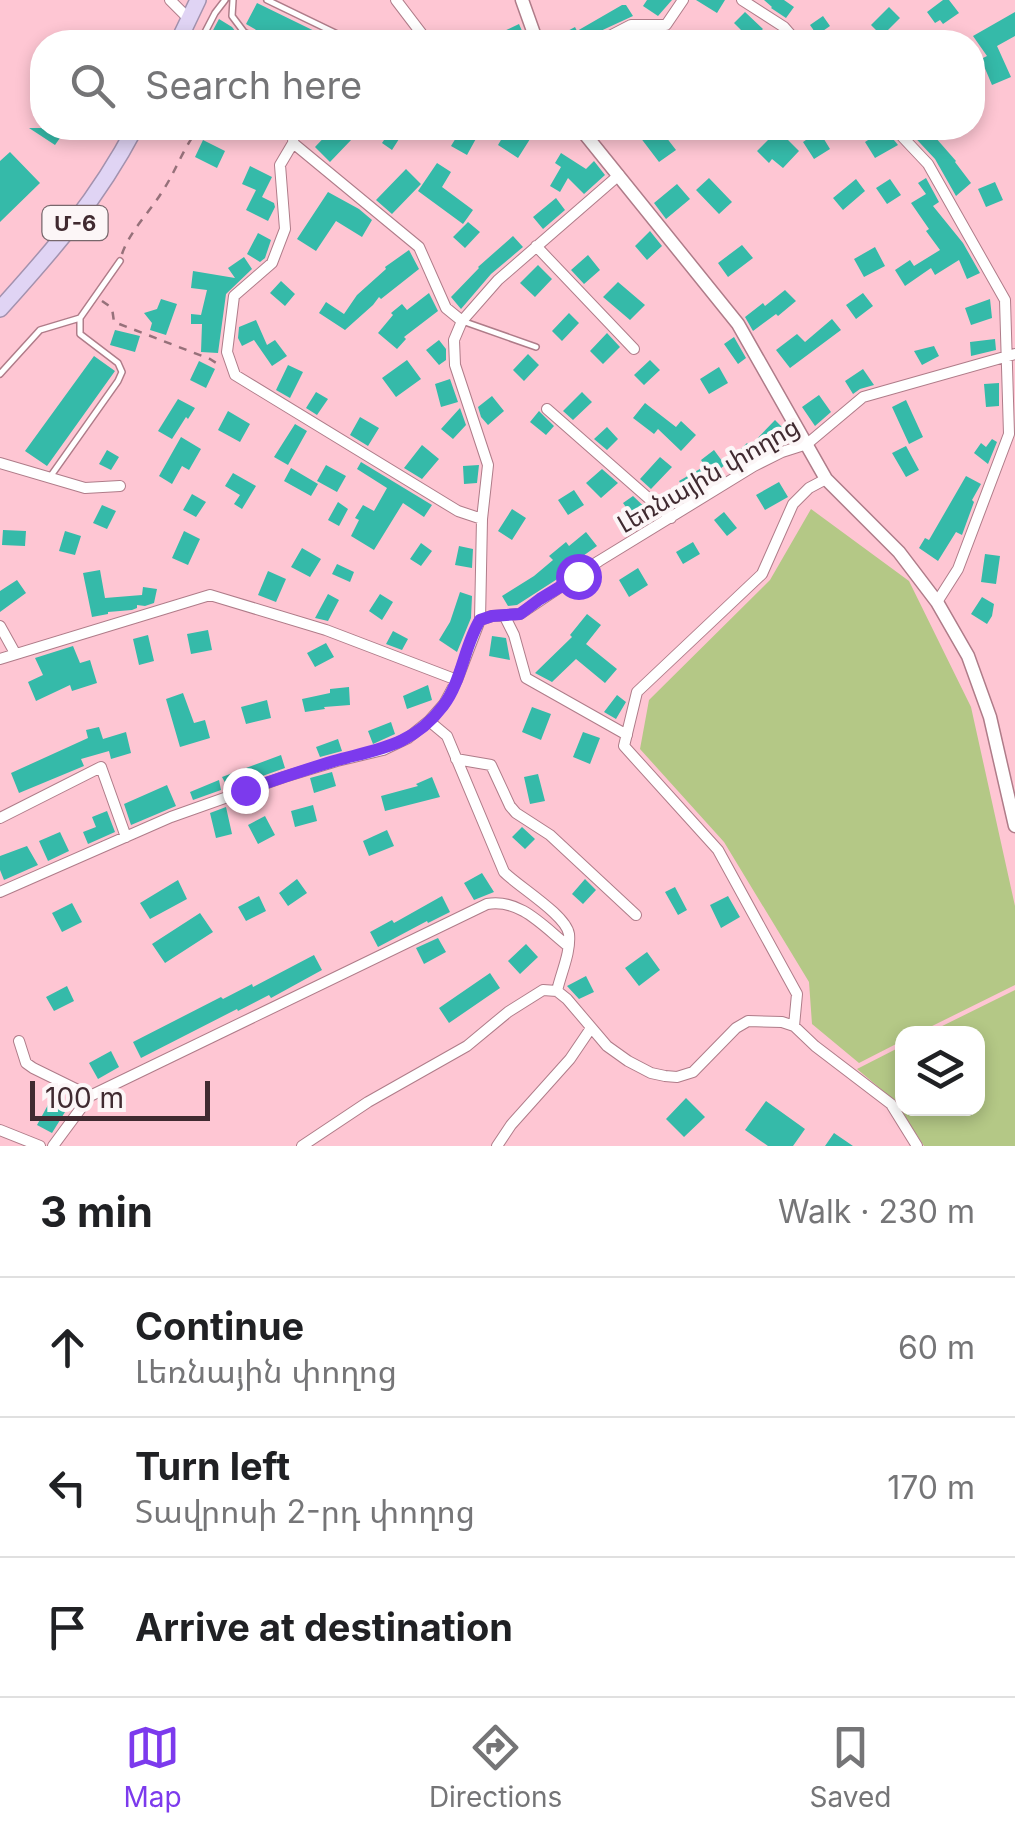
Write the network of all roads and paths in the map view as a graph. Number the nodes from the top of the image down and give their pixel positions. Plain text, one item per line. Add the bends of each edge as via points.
1 (170, 0) edge
2 (198, 0) edge
3 (225, 0) edge
4 (233, 0) edge
5 (267, 0) edge
6 (396, 0) edge
7 (522, 0) edge
8 (683, 0) edge
9 (742, 0) edge
10 (189, 20) junction
11 (184, 30) edge
12 (206, 30) edge
13 (242, 30) edge
14 (329, 30) edge
15 (419, 30) edge
16 (533, 30) edge
17 (621, 30) edge
18 (786, 30) edge
19 (128, 140) edge
20 (188, 140) edge
21 (292, 140) edge
22 (590, 140) edge
23 (905, 140) edge
24 (292, 143) junction
25 (619, 175) junction
26 (536, 246) junction
27 (120, 260) joint
28 (96, 296) junction
29 (0, 309) edge
30 (80, 318) junction
31 (462, 322) junction
32 (536, 348) dead end
33 (634, 349) dead end
34 (1011, 356) edge
35 (0, 374) edge
36 (235, 375) junction
37 (548, 409) dead end
38 (807, 444) junction
39 (0, 463) edge
40 (48, 478) junction
41 (826, 480) junction
42 (120, 486) dead end
43 (482, 518) junction
44 (671, 518) junction
45 (937, 602) junction
46 (505, 617) junction
47 (480, 620) junction
48 (0, 626) edge
49 (14, 653) junction
50 (0, 658) edge
51 (457, 680) junction
52 (428, 721) junction
53 (627, 734) junction
54 (456, 759) junction
55 (0, 818) edge
56 (1015, 826) edge
57 (126, 836) junction
58 (0, 892) edge
59 (636, 915) dead end
60 (568, 946) junction
61 (557, 991) junction
62 (794, 1026) junction
63 (591, 1028) junction
64 (19, 1042) dead end
65 (90, 1096) junction
66 (0, 1130) edge
67 (40, 1146) edge
68 (53, 1146) edge
69 (302, 1146) edge
70 (497, 1146) edge
71 (918, 1146) edge

1 - 10 street
2 - 10 highway
3 - 12 lane
4 - 13 lane via 232,16
5 - 14 lane
6 - 15 street
7 - 16 street
8 - 17 street via 666,25
9 - 18 street
10 - 11 highway
19 - 29 highway, Մ-6 via 102,188
20 - 27 path
21 - 24 street
22 - 25 street
23 - 34 street via 928,164 1005,300
24 - 31 street via 419,247 446,308
24 - 36 street via 280,164 286,229 272,263 234,296 227,352
25 - 26 street
25 - 38 street via 738,324
26 - 31 street
26 - 33 street
27 - 28 lane
28 - 30 lane
28 - 36 path via 112,308 114,322
30 - 35 lane via 40,330
30 - 40 lane via 80,334 122,372
31 - 32 lane
31 - 43 street via 454,340 455,365 488,466
34 - 38 street, Լեռնային փողոց via 862,398
34 - 45 street via 1009,434 958,568
36 - 43 street via 458,511
37 - 44 street
38 - 41 street
38 - 44 street, Լեռնային փողոց via 754,466
39 - 40 street
40 - 42 street via 85,488
41 - 45 street via 899,552
41 - 53 street via 793,504 762,574 637,692
43 - 47 street
44 - 46 street, Լեռնային փողոց via 520,614
45 - 56 street via 968,656 990,716
46 - 47 street, Լեռնային փողոց
46 - 53 street via 526,678
47 - 51 street
48 - 49 street
49 - 50 street
49 - 51 street via 210,595
51 - 52 street
52 - 54 street via 447,736
52 - 57 street via 383,750 245,790
53 - 62 street via 624,746 718,850 797,994
54 - 59 street via 490,766 516,813 550,835
54 - 60 street via 504,872 563,920
55 - 57 street via 101,767
57 - 58 street
60 - 61 street
60 - 65 street via 521,908 487,904
61 - 63 street
61 - 69 street via 525,1000 467,1046
62 - 63 street via 748,1021 692,1072 677,1077 628,1061
62 - 71 street via 891,1104
63 - 70 street
64 - 65 street via 26,1063
65 - 68 street
66 - 67 street

